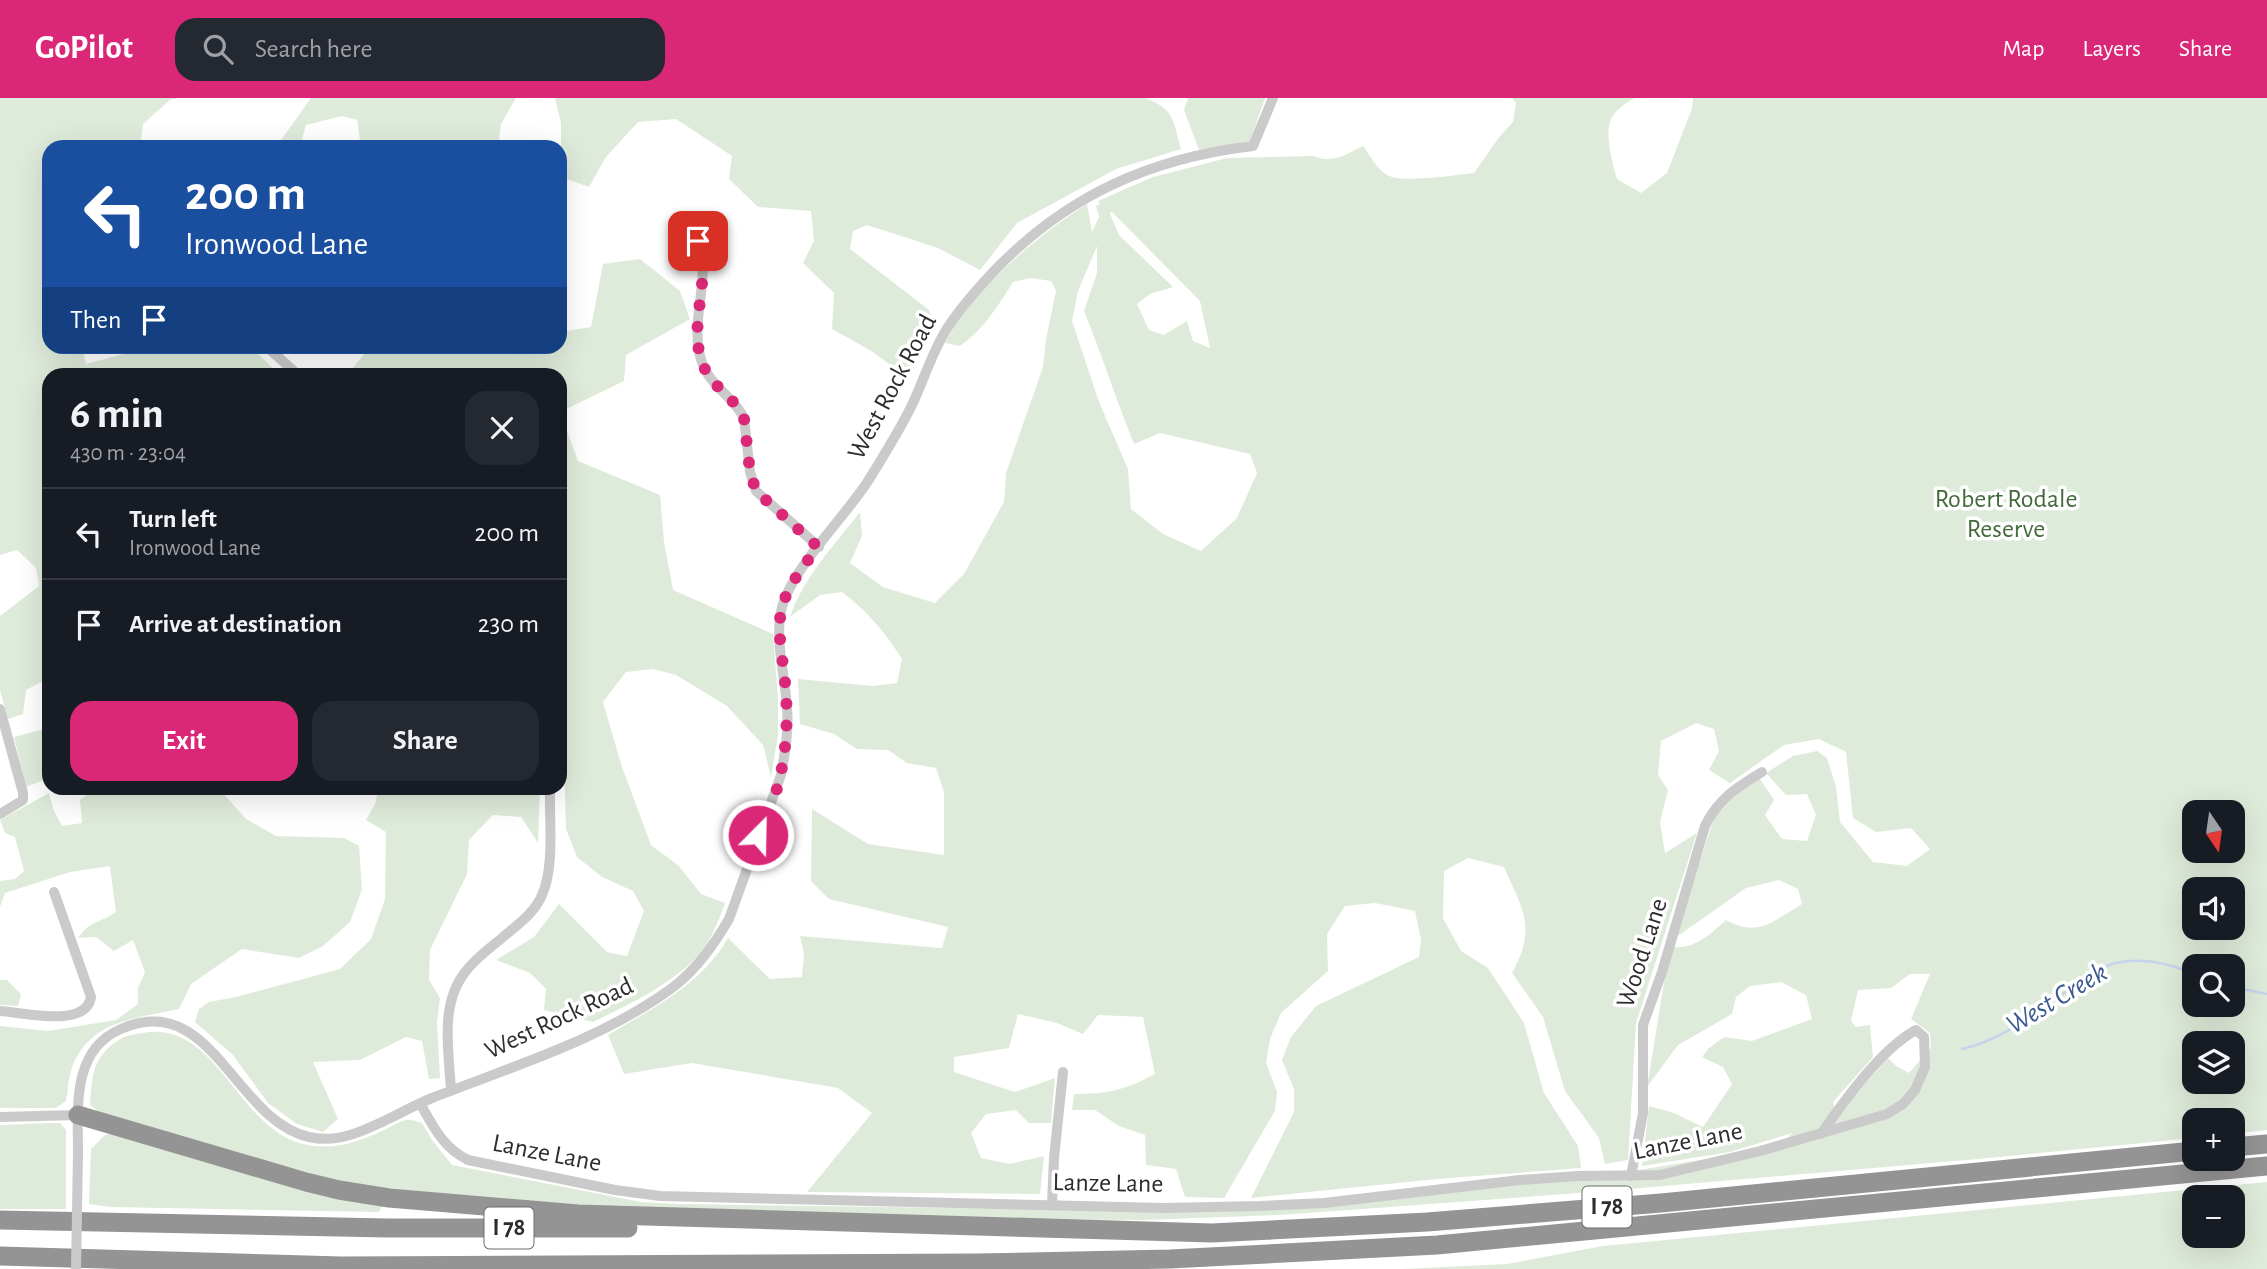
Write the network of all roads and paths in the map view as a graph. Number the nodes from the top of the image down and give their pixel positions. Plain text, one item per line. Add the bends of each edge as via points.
1 (1273, 98) edge
2 (698, 241) dead end
3 (275, 354) edge
4 (290, 368) edge
5 (818, 547) junction
6 (0, 709) edge
7 (1762, 772) dead end
8 (550, 795) edge
9 (0, 814) edge
10 (54, 892) dead end
11 (0, 1011) edge
12 (1063, 1072) dead end
13 (451, 1091) junction
14 (420, 1103) junction
15 (78, 1115) junction
16 (0, 1117) edge
17 (1821, 1134) junction
18 (2267, 1144) edge
19 (2245, 1146) edge
20 (2182, 1152) edge
21 (2267, 1166) edge
22 (1631, 1177) junction
23 (1052, 1205) junction
24 (0, 1220) edge
25 (1017, 1228) junction
26 (0, 1256) edge
27 (976, 1263) junction
28 (76, 1269) edge
29 (788, 1269) edge

1 - 5 street, West Rock Road via 1253,146 1159,165 1111,184 1045,224 1003,262 955,316 898,433
2 - 5 street via 702,257 698,337 703,365 744,418 756,491
3 - 4 street
5 - 13 street, West Rock Road via 788,592 780,617 788,711 781,775 736,903 716,940 674,986 624,1017
6 - 9 street via 23,793 23,800
7 - 22 street, Wood Lane via 1717,804 1705,826 1643,1025 1643,1114
8 - 13 street via 548,873 541,897 527,917 469,967 451,1000
10 - 11 street via 90,1003 84,1011 63,1016
12 - 23 street
13 - 14 street, West Rock Road
14 - 15 street, West Rock Road via 349,1136 309,1137 269,1115 198,1037 175,1025 151,1022 116,1031 97,1046 82,1072
14 - 23 street, Lanze Lane via 441,1140 468,1160 625,1192 694,1199
15 - 16 street
15 - 25 highway via 306,1182 389,1198 578,1214
15 - 28 street, West Rock Road, bridge
17 - 17 street, Lanze Lane via 1888,1114 1903,1104 1925,1067 1922,1032 1916,1030 1895,1045
17 - 22 street, Lanze Lane via 1714,1163
18 - 19 highway
20 - 25 highway, I 78 via 1427,1222 1212,1233
21 - 27 highway, I 78 via 1437,1245 1170,1259
22 - 23 street, Lanze Lane via 1520,1180 1324,1203 1164,1208
24 - 25 highway, I 78 via 386,1228
26 - 27 highway, I 78 via 341,1266
27 - 29 highway

